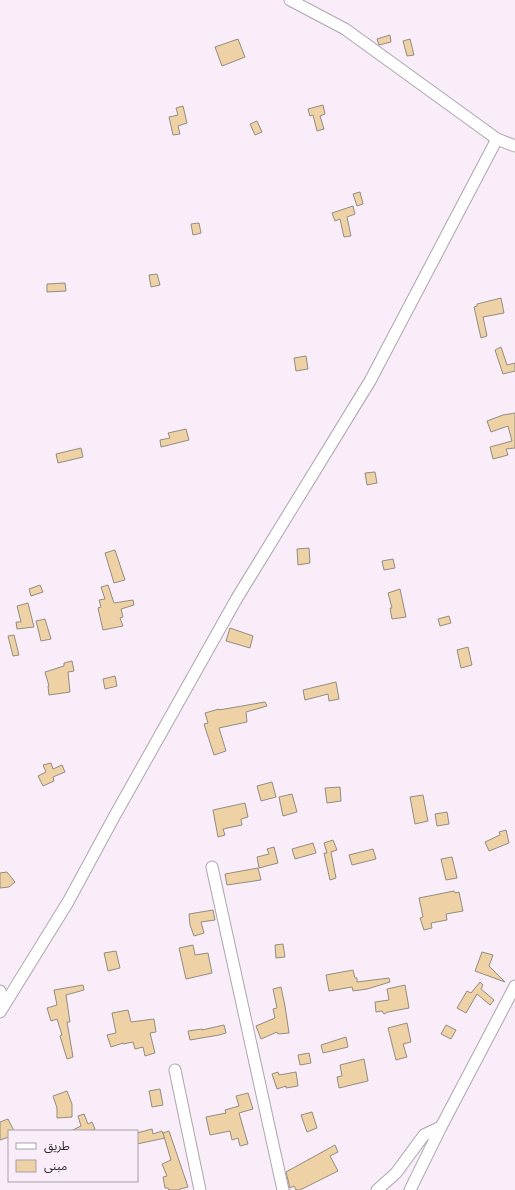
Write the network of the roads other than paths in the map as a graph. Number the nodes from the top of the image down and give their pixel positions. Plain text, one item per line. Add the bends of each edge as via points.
1 (290, 0) edge
2 (497, 139) junction
3 (515, 146) edge
4 (212, 867) dead end
5 (515, 986) edge
6 (0, 991) edge
7 (2, 1009) edge
8 (175, 1070) dead end
9 (441, 1127) junction
10 (200, 1190) edge
11 (283, 1190) edge
12 (377, 1190) edge
13 (410, 1190) edge

1 - 2 street via 345,29
2 - 3 street
2 - 7 street via 370,381 237,598 68,902
4 - 11 street
5 - 9 street
6 - 7 street
8 - 10 street
9 - 12 street via 424,1135 396,1173
9 - 13 street

